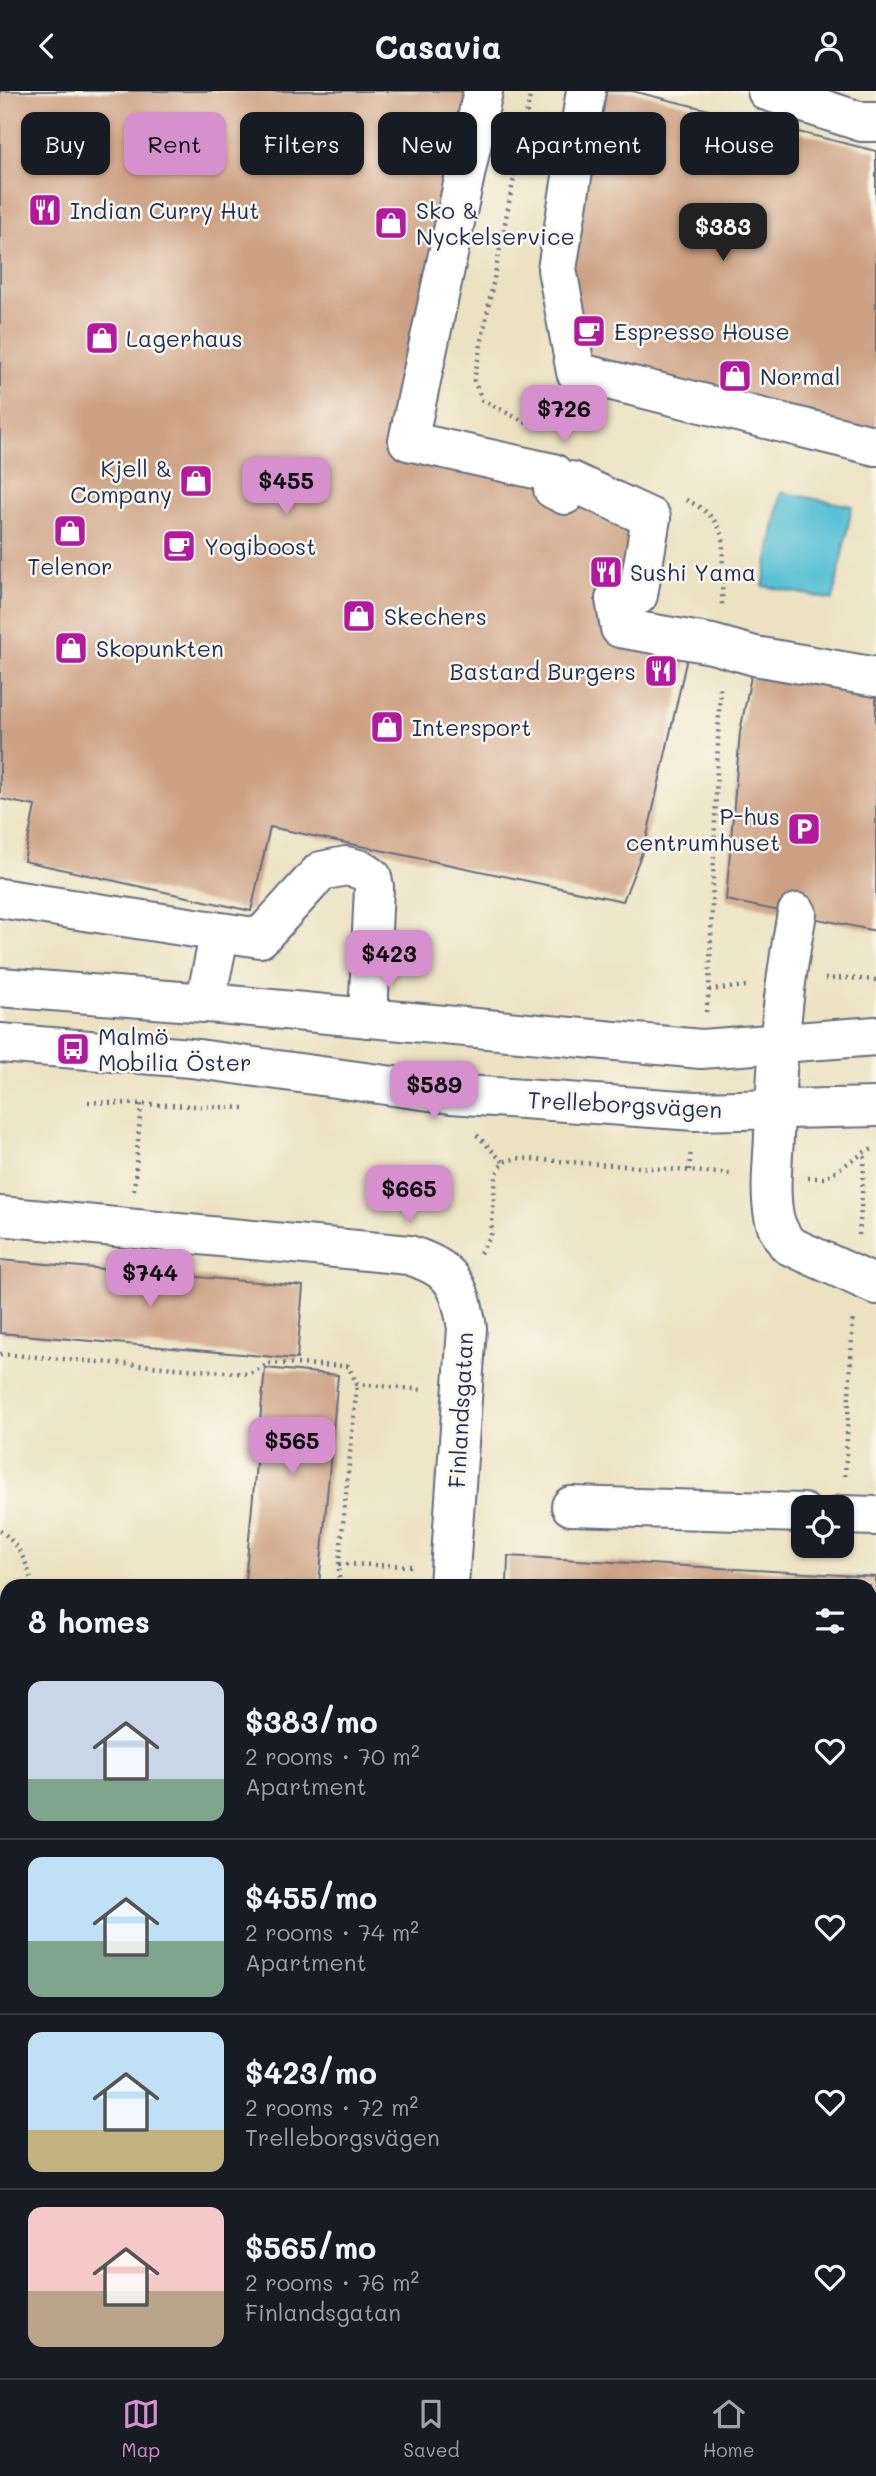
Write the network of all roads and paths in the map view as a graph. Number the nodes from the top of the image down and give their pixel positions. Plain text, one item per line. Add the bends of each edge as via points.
1 (483, 91) edge
2 (586, 91) edge
3 (767, 91) edge
4 (876, 122) edge
5 (876, 446) edge
6 (876, 677) edge
7 (0, 898) edge
8 (797, 913) dead end
9 (220, 932) junction
10 (0, 987) edge
11 (205, 1003) junction
12 (368, 1018) junction
13 (876, 1036) edge
14 (0, 1043) edge
15 (778, 1043) junction
16 (141, 1104) dead end
17 (876, 1107) edge
18 (775, 1108) junction
19 (876, 1149) edge
20 (864, 1152) junction
21 (772, 1177) junction
22 (0, 1216) edge
23 (131, 1228) junction
24 (451, 1276) junction
25 (866, 1281) edge
26 (0, 1354) edge
27 (357, 1384) junction
28 (462, 1393) junction
29 (571, 1506) dead end
30 (791, 1513) edge
31 (854, 1515) edge
32 (0, 1529) edge
33 (339, 1565) junction
34 (450, 1576) edge
35 (31, 1579) edge
36 (339, 1579) edge

1 - 6 street via 408,441 553,473 553,489 565,495 571,481 651,518 638,595 615,599 621,628
2 - 5 street via 557,269 576,372
3 - 4 street via 862,122
7 - 9 street
8 - 15 street
9 - 11 street
9 - 12 street via 260,938 321,871 346,866 362,870 372,877 374,887
10 - 11 street
11 - 12 street
12 - 15 street via 701,1049
13 - 15 street
14 - 18 street, Trelleborgsvägen via 191,1058 452,1094 695,1111
15 - 18 street
16 - 23 path
17 - 18 street, Trelleborgsvägen
18 - 21 street
19 - 20 path
20 - 21 path via 825,1178
20 - 25 path
21 - 24 path via 517,1158 503,1162 496,1175 491,1236 480,1252
21 - 25 street via 774,1217 788,1245
22 - 23 street
23 - 24 street via 409,1255
24 - 28 street, Finlandsgatan via 467,1328
25 - 31 path
26 - 27 path via 250,1374 268,1363 348,1367
27 - 28 path
27 - 33 path
28 - 34 street, Finlandsgatan
29 - 30 street
32 - 35 path via 12,1539
33 - 34 path
33 - 36 path

